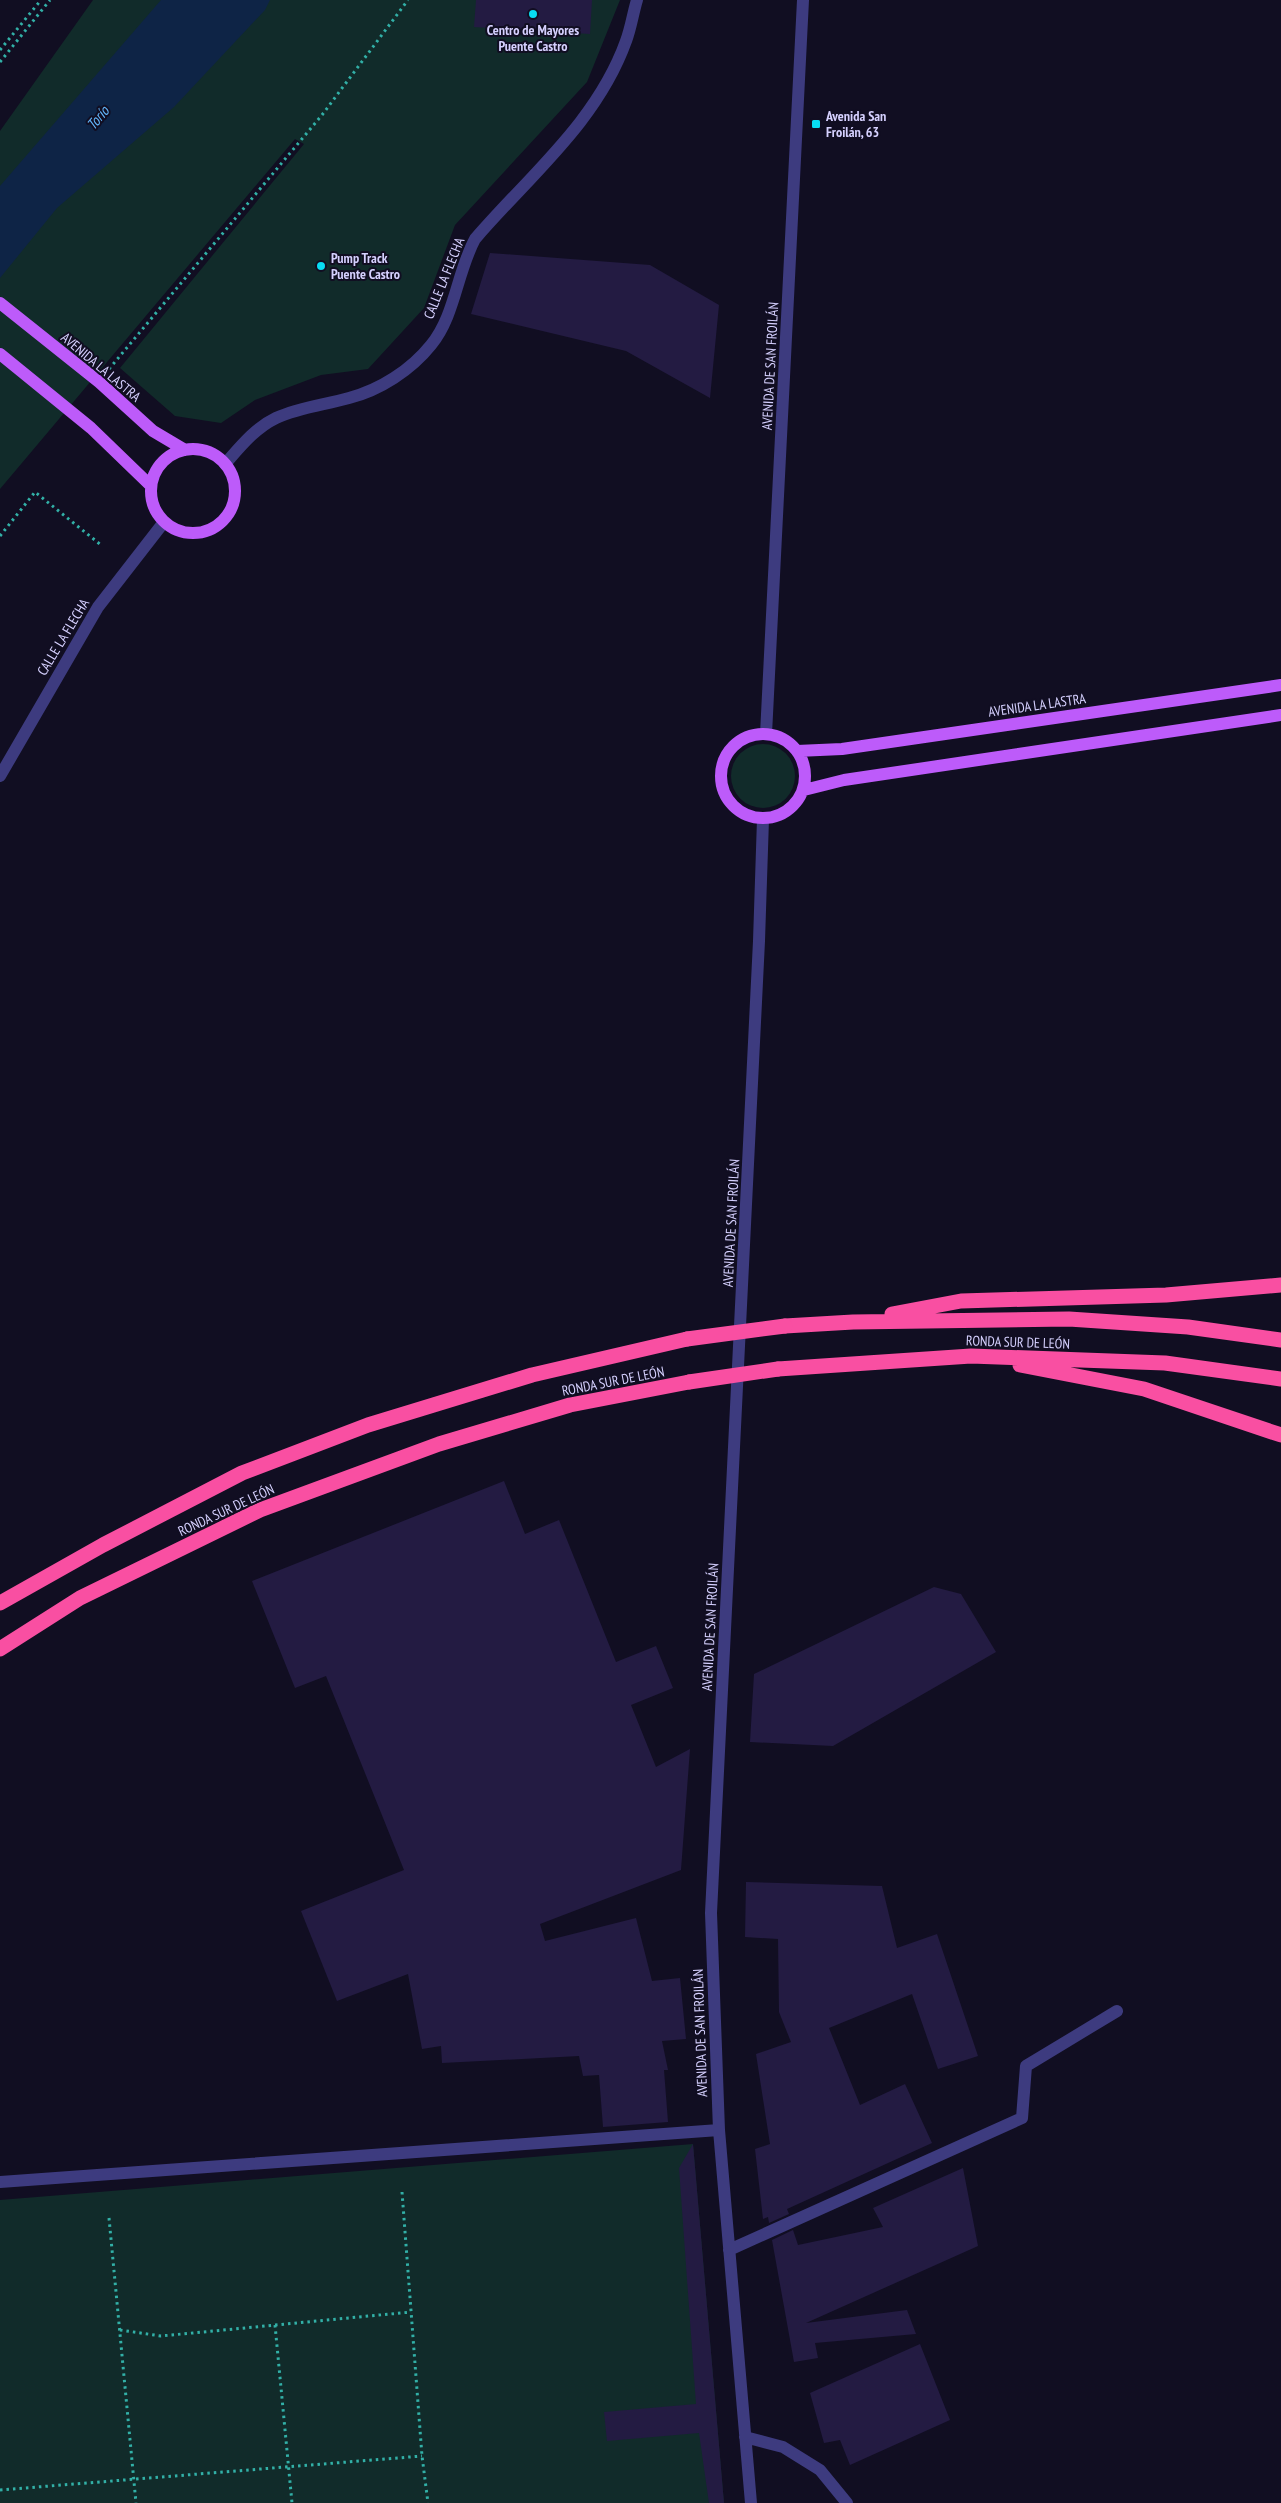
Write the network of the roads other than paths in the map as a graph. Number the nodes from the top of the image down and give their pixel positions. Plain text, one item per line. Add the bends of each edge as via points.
1 (637, 0) edge
2 (803, 0) edge
3 (0, 303) edge
4 (0, 354) edge
5 (185, 450) junction
6 (225, 464) junction
7 (151, 486) junction
8 (164, 522) junction
9 (1281, 685) edge
10 (1281, 715) edge
11 (766, 734) junction
12 (797, 751) junction
13 (0, 776) edge
14 (804, 790) junction
15 (762, 819) junction
16 (1281, 1285) edge
17 (853, 1322) junction
18 (1281, 1340) edge
19 (971, 1356) junction
20 (1281, 1379) edge
21 (1281, 1436) edge
22 (0, 1603) edge
23 (0, 1649) edge
24 (1116, 2011) dead end
25 (718, 2130) junction
26 (0, 2182) edge
27 (729, 2250) junction
28 (745, 2437) junction
29 (751, 2503) edge
30 (847, 2503) edge

1 - 6 street, CALLE LA FLECHA via 626,41 588,113 475,240 466,255 445,321 432,344 414,363 369,392 310,406 274,419 247,439
2 - 11 street, AVENIDA DE SAN FROILÁN
3 - 5 main road, AVENIDA LA LASTRA via 100,382 153,431
4 - 7 main road via 73,413
5 - 6 main road via 207,451
5 - 7 main road via 162,463
6 - 8 main road via 235,487 232,509 225,519 207,531 195,534
7 - 8 main road via 156,511
8 - 13 street, CALLE LA FLECHA via 98,606
9 - 12 main road, AVENIDA LA LASTRA via 842,749
10 - 14 main road via 844,780
11 - 12 main road via 783,740
11 - 15 main road via 751,735 738,742 727,753 721,768 721,785 727,800 749,817
12 - 14 main road via 805,770
14 - 15 main road via 794,805 780,816
15 - 25 street, AVENIDA DE SAN FROILÁN via 758,971 711,1913
16 - 17 highway via 1166,1295 961,1301
17 - 18 highway, RONDA SUR DE LEÓN via 1069,1319 1188,1328
17 - 22 highway, RONDA SUR DE LEÓN, bridge via 785,1326 687,1339 532,1375 368,1425 242,1473
19 - 20 highway, RONDA SUR DE LEÓN via 1165,1363
19 - 21 highway via 1144,1389
19 - 23 highway, RONDA SUR DE LEÓN, bridge via 778,1369 689,1382 561,1408 439,1444 260,1510 80,1598
24 - 27 street via 1026,2066 1022,2118
25 - 26 street
25 - 27 street, AVENIDA DE SAN FROILÁN
27 - 28 street, AVENIDA DE SAN FROILÁN
28 - 29 street, AVENIDA DE SAN FROILÁN
28 - 30 street via 783,2447 820,2470

